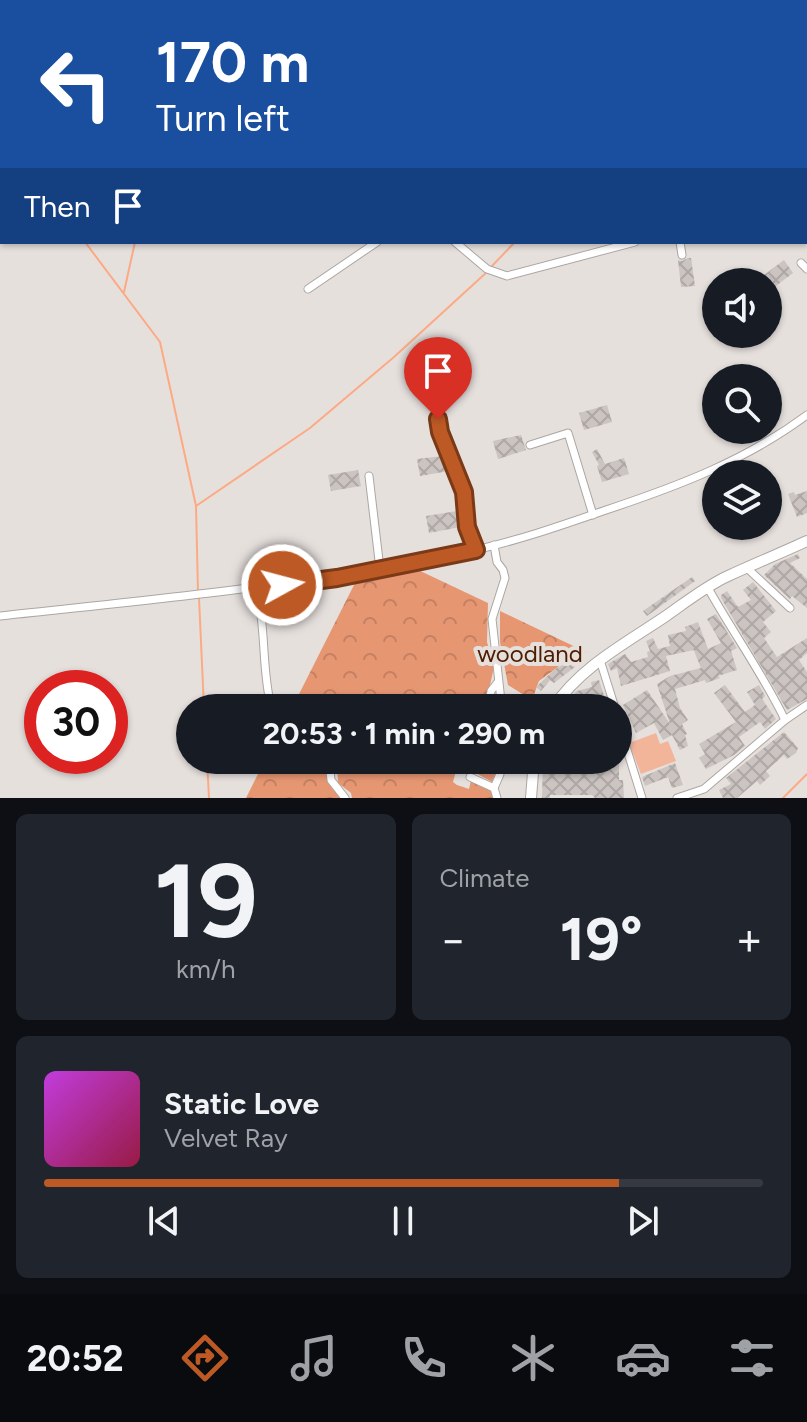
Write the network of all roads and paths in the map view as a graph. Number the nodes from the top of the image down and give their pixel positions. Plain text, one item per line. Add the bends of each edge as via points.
1 (374, 244) edge
2 (457, 244) edge
3 (627, 244) edge
4 (680, 244) edge
5 (682, 255) dead end
6 (308, 289) dead end
7 (807, 415) edge
8 (438, 419) dead end
9 (530, 445) dead end
10 (369, 476) dead end
11 (593, 515) junction
12 (807, 541) edge
13 (494, 545) junction
14 (476, 550) junction
15 (380, 569) junction
16 (748, 569) junction
17 (255, 588) junction
18 (708, 588) junction
19 (790, 608) dead end
20 (0, 616) edge
21 (600, 660) junction
22 (498, 682) junction
23 (267, 694) edge
24 (490, 694) edge
25 (500, 694) edge
26 (562, 694) edge
27 (611, 694) edge
28 (807, 705) edge
29 (785, 720) junction
30 (632, 766) edge
31 (330, 774) edge
32 (500, 774) edge
33 (533, 774) edge
34 (470, 777) dead end
35 (494, 788) junction
36 (345, 798) edge
37 (497, 798) edge
38 (531, 798) edge
39 (642, 798) edge
40 (677, 798) edge

1 - 6 street
2 - 3 street via 487,269 507,276
4 - 5 street
7 - 11 street via 726,465
8 - 14 street via 464,492 467,527
9 - 11 street via 568,433
10 - 15 street
11 - 13 street
12 - 16 main road
13 - 14 street
13 - 22 street via 505,578 492,619
14 - 15 street
15 - 17 street
16 - 18 main road
16 - 19 street
17 - 20 street
17 - 23 street
18 - 21 main road
18 - 29 street
21 - 26 main road
21 - 27 street
22 - 24 street
22 - 25 street
28 - 29 street
29 - 40 street via 704,789
30 - 39 street
31 - 36 street
32 - 35 street
33 - 38 main road
34 - 35 street
35 - 37 street

